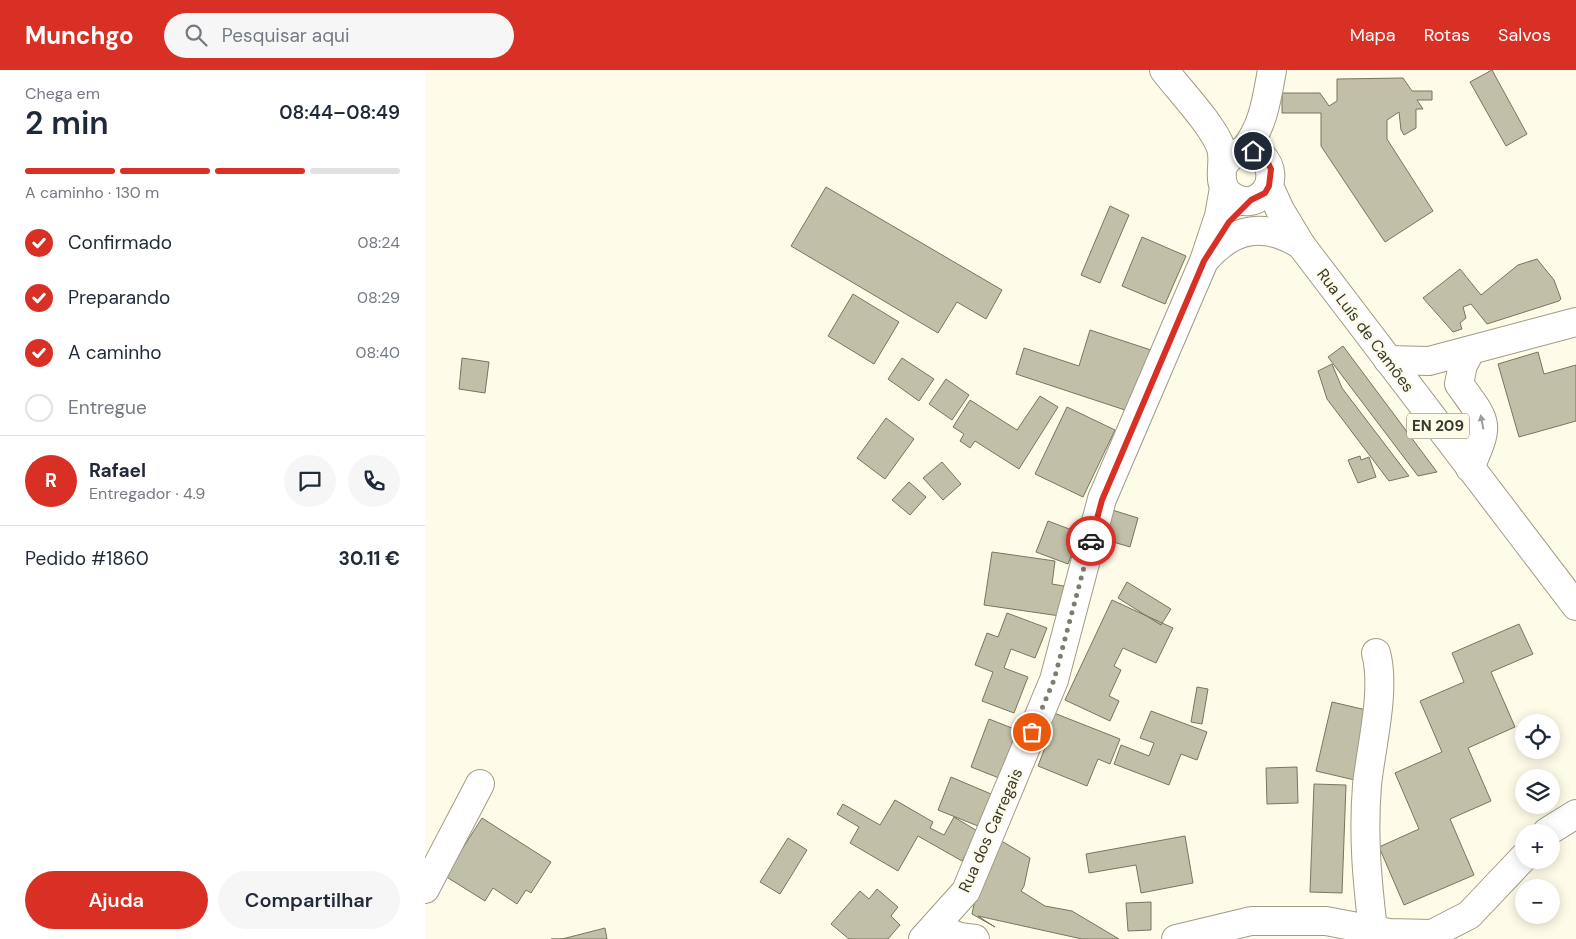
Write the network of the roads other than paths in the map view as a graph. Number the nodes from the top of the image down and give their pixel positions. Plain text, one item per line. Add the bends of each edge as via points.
1 (1164, 70) edge
2 (1272, 70) edge
3 (1246, 175) junction
4 (1301, 245) junction
5 (1204, 261) junction
6 (1576, 322) edge
7 (1471, 350) junction
8 (1440, 358) junction
9 (1388, 360) junction
10 (1459, 384) junction
11 (1470, 468) junction
12 (1576, 606) edge
13 (1376, 653) dead end
14 (480, 784) dead end
15 (1576, 814) edge
16 (1560, 824) edge
17 (1515, 866) edge
18 (425, 889) edge
19 (1373, 930) junction
20 (929, 933) edge
21 (1431, 936) edge
22 (975, 939) edge
23 (1176, 939) edge

1 - 3 street via 1204,121 1232,144
2 - 3 street via 1266,106
3 - 4 street, Rua Luís de Camões / EN 209 via 1280,210
3 - 5 street, Rua dos Carregais via 1229,222
4 - 5 street, Rua dos Carregais via 1287,236 1259,230 1231,238 1216,247
4 - 9 street, Rua Luís de Camões / EN 209
5 - 20 street, Rua dos Carregais via 1102,500 1054,680 966,891
6 - 7 street
7 - 8 street
7 - 10 street via 1463,365
8 - 9 street via 1429,361
8 - 10 street
9 - 11 street, Rua Luís de Camões / EN 209
11 -> 10 street via 1483,438 1484,424
11 - 12 street, Rua Luís de Camões / EN 209
13 - 19 street via 1380,668 1367,784 1365,835
14 - 18 street
15 - 16 street
17 - 21 street via 1469,915
19 - 21 street
19 - 23 street via 1326,921 1251,921
20 - 22 street

